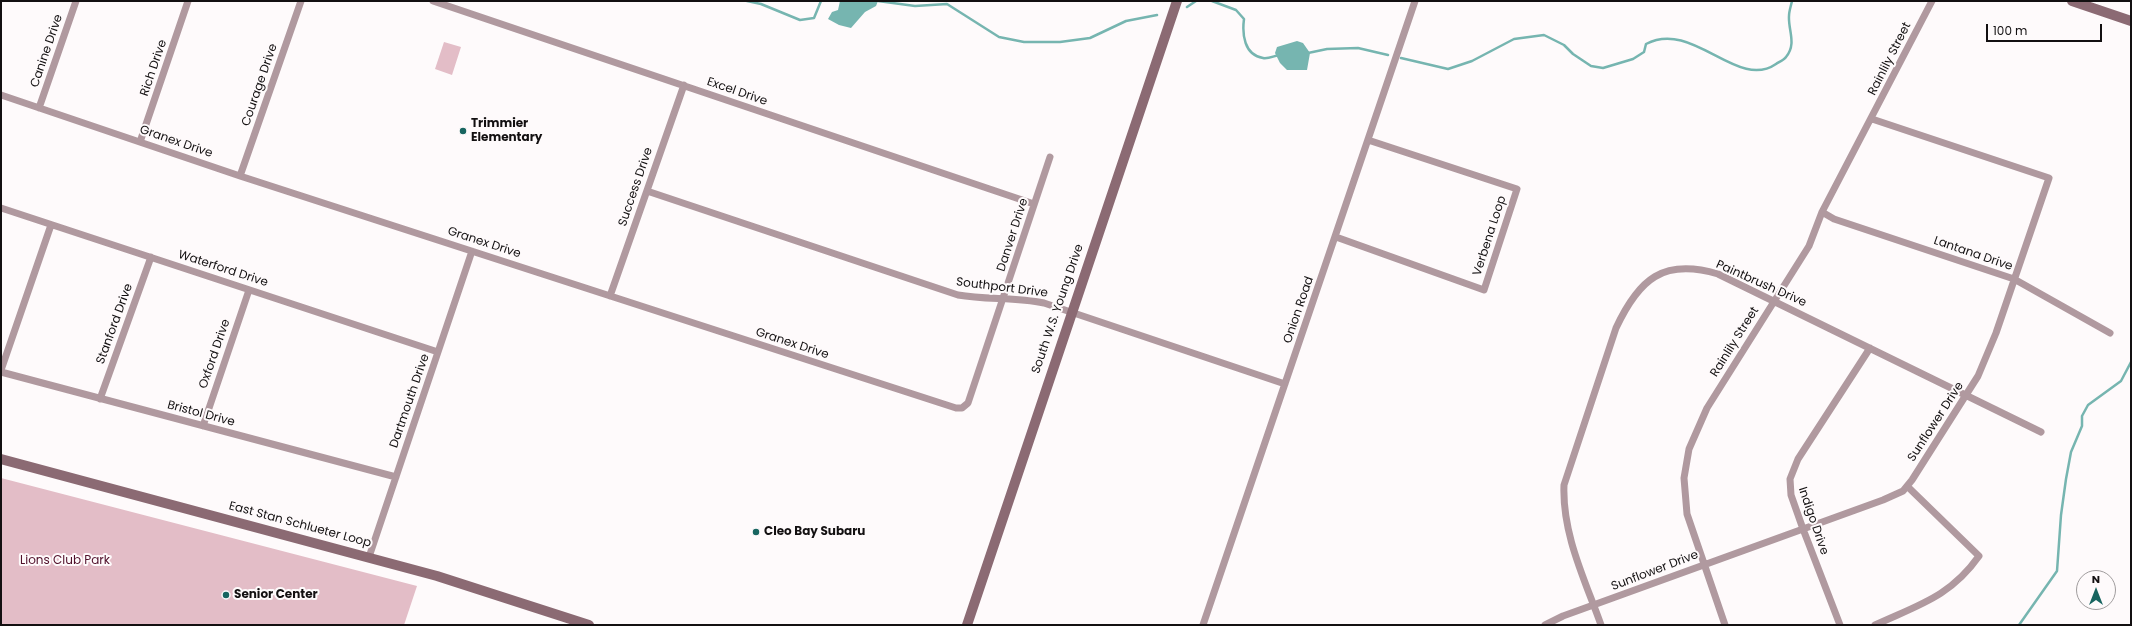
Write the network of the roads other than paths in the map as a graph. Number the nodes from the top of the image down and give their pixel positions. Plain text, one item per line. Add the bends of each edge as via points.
1 (76, 1) edge
2 (188, 1) edge
3 (301, 1) edge
4 (433, 1) edge
5 (1176, 1) edge
6 (1415, 1) edge
7 (1932, 1) edge
8 (2072, 1) edge
9 (2131, 21) edge
10 (684, 85) junction
11 (1, 94) edge
12 (39, 108) junction
13 (1872, 119) junction
14 (1368, 140) junction
15 (140, 142) junction
16 (1050, 157) dead end
17 (240, 176) junction
18 (647, 191) junction
19 (1034, 204) junction
20 (1, 208) edge
21 (1822, 212) junction
22 (52, 224) junction
23 (1336, 236) junction
24 (472, 251) junction
25 (151, 257) junction
26 (2014, 279) junction
27 (249, 290) junction
28 (610, 296) junction
29 (1003, 299) junction
30 (1774, 300) junction
31 (1071, 311) junction
32 (2110, 333) dead end
33 (1870, 348) junction
34 (438, 352) junction
35 (1, 371) edge
36 (1285, 384) junction
37 (1966, 395) junction
38 (100, 399) junction
39 (962, 408) joint
40 (203, 426) junction
41 (2041, 432) dead end
42 (1, 459) edge
43 (396, 477) junction
44 (1908, 487) junction
45 (1803, 528) junction
46 (369, 557) junction
47 (1704, 564) junction
48 (1594, 605) junction
49 (589, 625) edge
50 (967, 625) edge
51 (1203, 625) edge
52 (1544, 625) edge
53 (1601, 625) edge
54 (1725, 625) edge
55 (1840, 625) edge
56 (1875, 625) edge

1 - 12 street, Canine Drive
2 - 15 street, Rich Drive
3 - 17 street, Courage Drive
4 - 10 street, Excel Drive
5 - 31 main road, South W.S. Young Drive
6 - 14 street, Onion Road
7 - 13 street, Rainlily Street
8 - 9 main road
10 - 18 street, Success Drive
10 - 19 street, Excel Drive
11 - 12 street, Granex Drive
12 - 15 street, Granex Drive
13 - 21 street, Rainlily Street
13 - 26 street, Sunflower Drive via 2048,178
14 - 23 street, Onion Road
14 - 23 street, Verbena Loop via 1517,190 1484,290
15 - 17 street, Granex Drive
16 - 19 street, Danver Drive
17 - 24 street, Granex Drive
18 - 28 street, Success Drive
18 - 29 street, Southport Drive via 958,295
19 - 29 street, Danver Drive
20 - 22 street, Waterford Drive
21 - 26 street, Lantana Drive via 1834,219
21 - 30 street, Rainlily Street via 1809,246
22 - 25 street, Waterford Drive
22 - 35 street
23 - 36 street, Onion Road
24 - 28 street, Granex Drive
24 - 34 street, Dartmouth Drive
25 - 27 street, Waterford Drive
25 - 38 street, Stanford Drive
26 - 32 street, Lantana Drive
26 - 37 street, Sunflower Drive via 1986,359
27 - 34 street, Waterford Drive
27 - 40 street, Oxford Drive
28 - 39 street, Granex Drive
29 - 31 street, Southport Drive via 1034,301
29 - 39 street, Danver Drive via 968,402
30 - 33 street, Paintbrush Drive
30 - 47 street, Rainlily Street via 1707,408 1688,449 1684,502
30 - 48 street, Paintbrush Drive via 1718,274 1687,269 1665,272 1653,278 1627,303 1616,328 1564,485 1568,530
31 - 36 street, Southport Drive
31 - 50 main road, South W.S. Young Drive
33 - 37 street, Paintbrush Drive
33 - 45 street, Indigo Drive via 1792,470 1790,487
34 - 43 street, Dartmouth Drive
35 - 38 street, Bristol Drive
36 - 51 street, Onion Road
37 - 41 street, Paintbrush Drive
37 - 44 street, Sunflower Drive
38 - 40 street, Bristol Drive
40 - 43 street, Bristol Drive
42 - 46 main road, East Stan Schlueter Loop
43 - 46 street, Dartmouth Drive
44 - 45 street, Sunflower Drive via 1876,503
44 - 56 street via 1980,556 1952,587
45 - 47 street, Sunflower Drive
45 - 55 street, Indigo Drive
46 - 49 main road, East Stan Schlueter Loop
47 - 48 street, Sunflower Drive
47 - 54 street, Rainlily Street
48 - 52 street, Sunflower Drive
48 - 53 street, Paintbrush Drive

